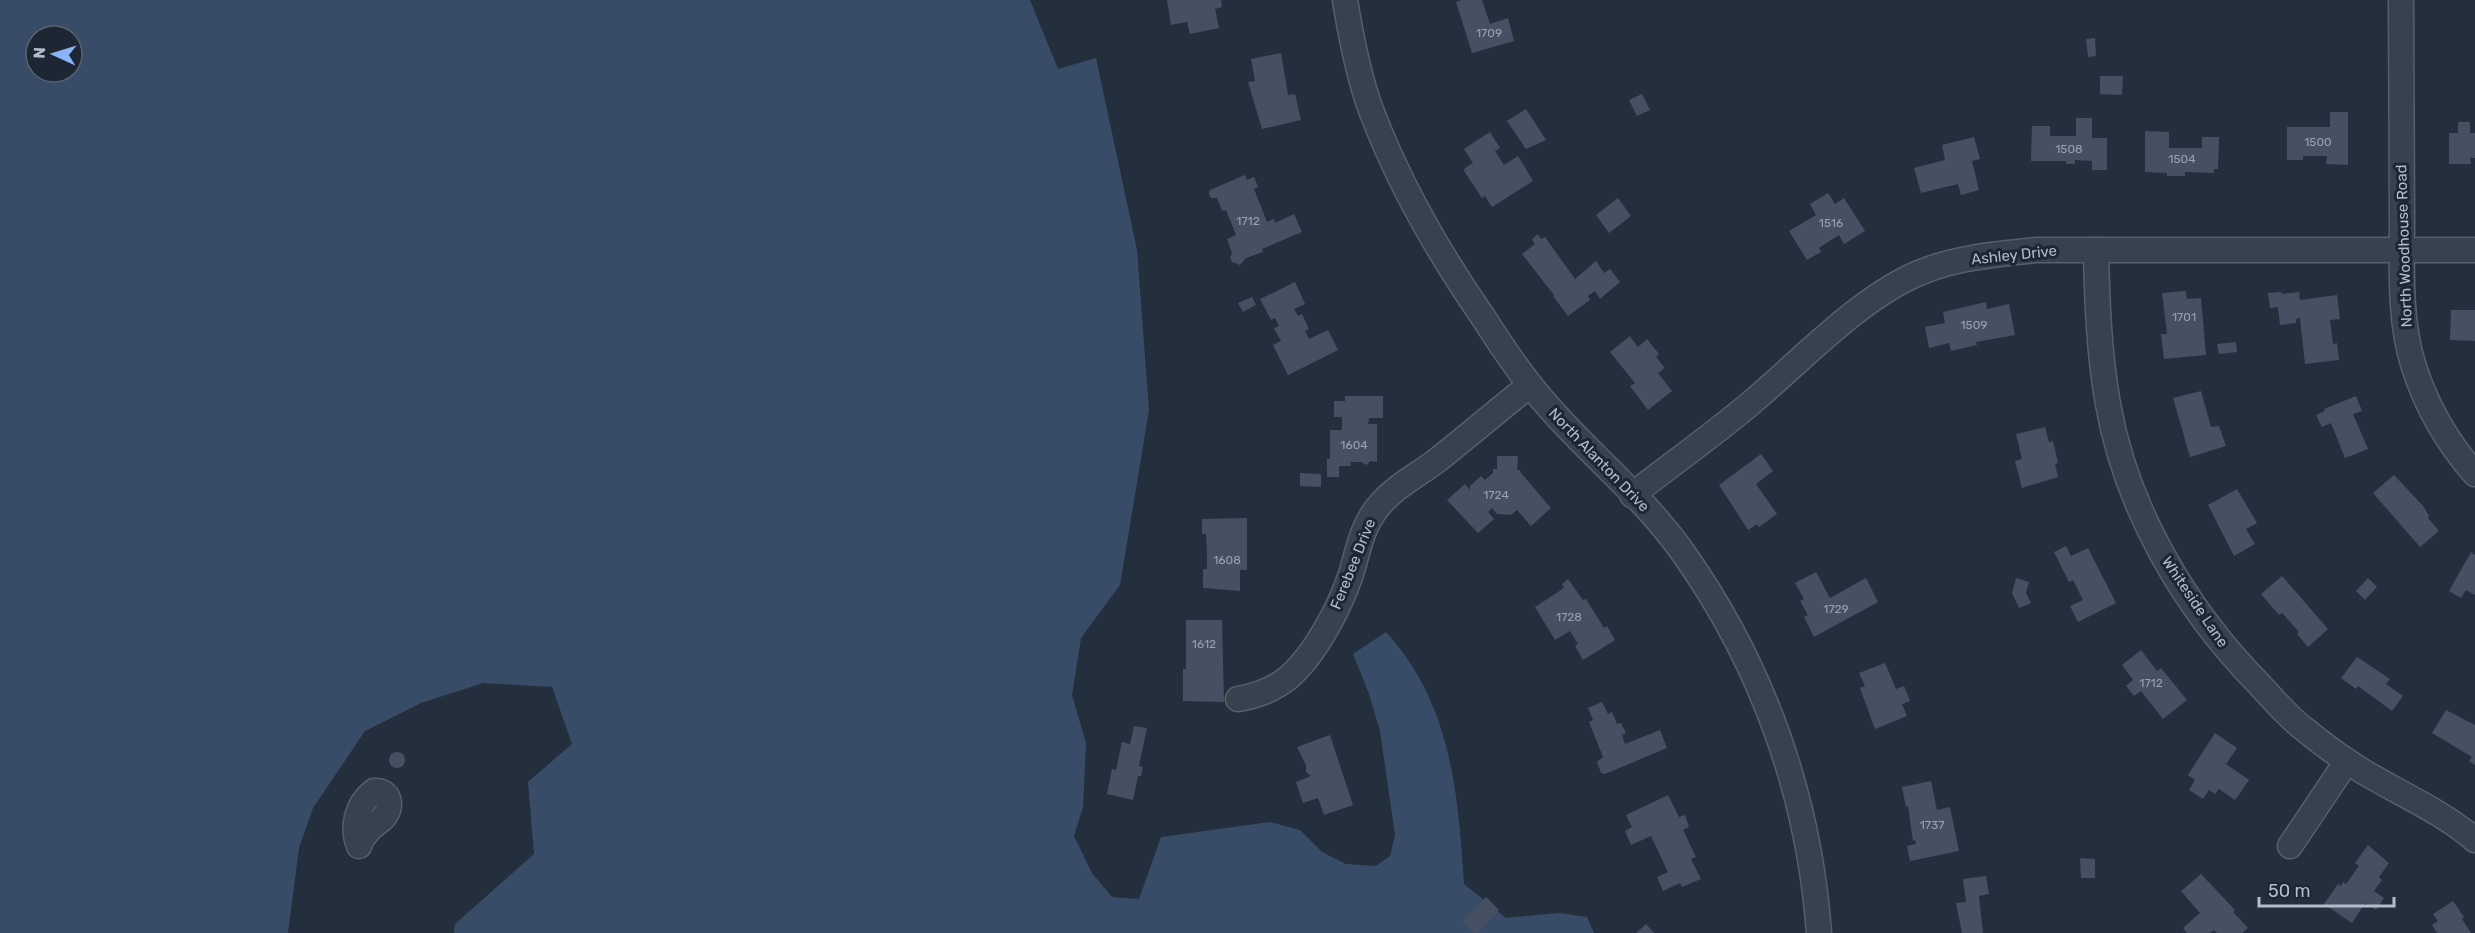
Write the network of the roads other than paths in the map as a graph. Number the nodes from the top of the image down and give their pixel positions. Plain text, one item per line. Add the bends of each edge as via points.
1 (1345, 0) edge
2 (2401, 0) edge
3 (2096, 250) junction
4 (2402, 250) junction
5 (2475, 250) edge
6 (1530, 385) junction
7 (2475, 474) edge
8 (1632, 495) junction
9 (1238, 699) dead end
10 (2347, 761) junction
11 (2475, 840) edge
12 (2290, 846) dead end
13 (1819, 933) edge

1 - 6 street, North Alanton Drive via 1363,83 1389,153 1448,266
2 - 4 street, North Woodhouse Road
3 - 4 street, Ashley Drive
3 - 8 street, Ashley Drive via 2036,250 1987,256 1944,264 1903,281 1840,325 1749,405
3 - 10 street, Whiteside Lane via 2101,355 2108,406 2121,457 2152,533 2182,587 2236,661 2302,728
4 - 5 street, Ashley Drive
4 - 7 street, North Woodhouse Road via 2403,313 2412,363 2441,431
6 - 8 street, North Alanton Drive via 1583,447
6 - 9 street, Ferebee Drive via 1389,494 1362,534 1340,602 1301,665 1269,690
8 - 13 street, North Alanton Drive via 1684,553 1763,694 1800,802
10 - 11 street, Whiteside Lane via 2434,810
10 - 12 street

